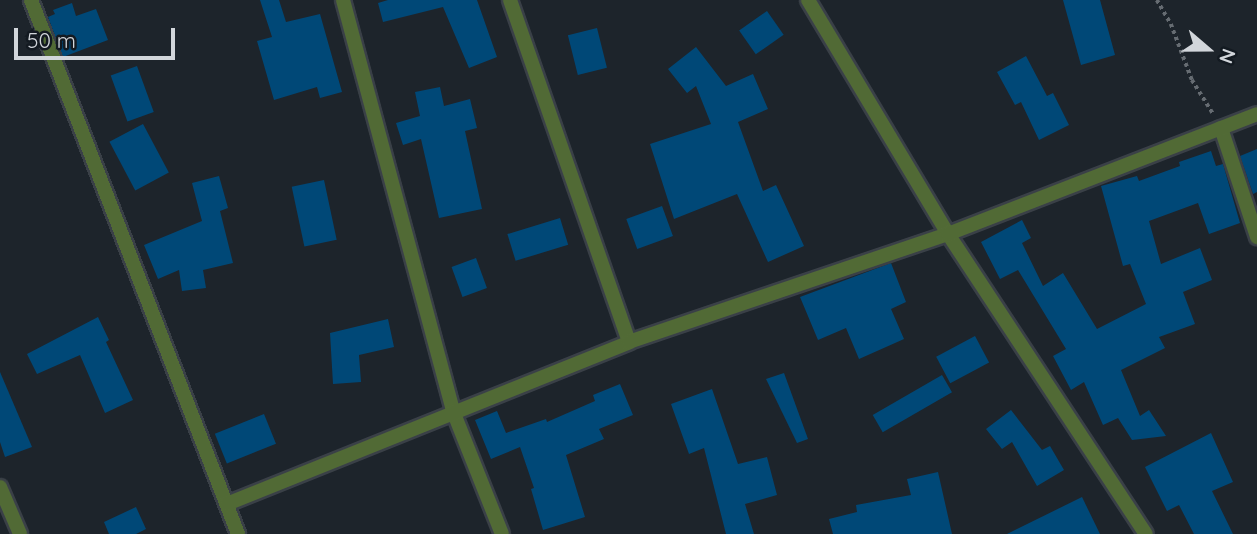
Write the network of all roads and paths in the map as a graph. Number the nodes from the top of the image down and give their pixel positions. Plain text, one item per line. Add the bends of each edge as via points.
1 (31, 0) edge
2 (343, 0) edge
3 (510, 0) edge
4 (808, 0) edge
5 (1157, 0) edge
6 (1257, 114) edge
7 (1221, 128) junction
8 (948, 234) junction
9 (1257, 237) edge
10 (629, 342) junction
11 (453, 411) junction
12 (0, 487) edge
13 (228, 504) junction
14 (20, 534) edge
15 (238, 534) edge
16 (502, 534) edge
17 (1146, 534) edge

1 - 13 street
2 - 11 street
3 - 10 street
4 - 8 street
5 - 7 path via 1192,80
6 - 7 street
7 - 8 street
7 - 9 street
8 - 10 street
8 - 17 street
10 - 11 street
11 - 13 street
11 - 16 street
12 - 14 street
13 - 15 street

